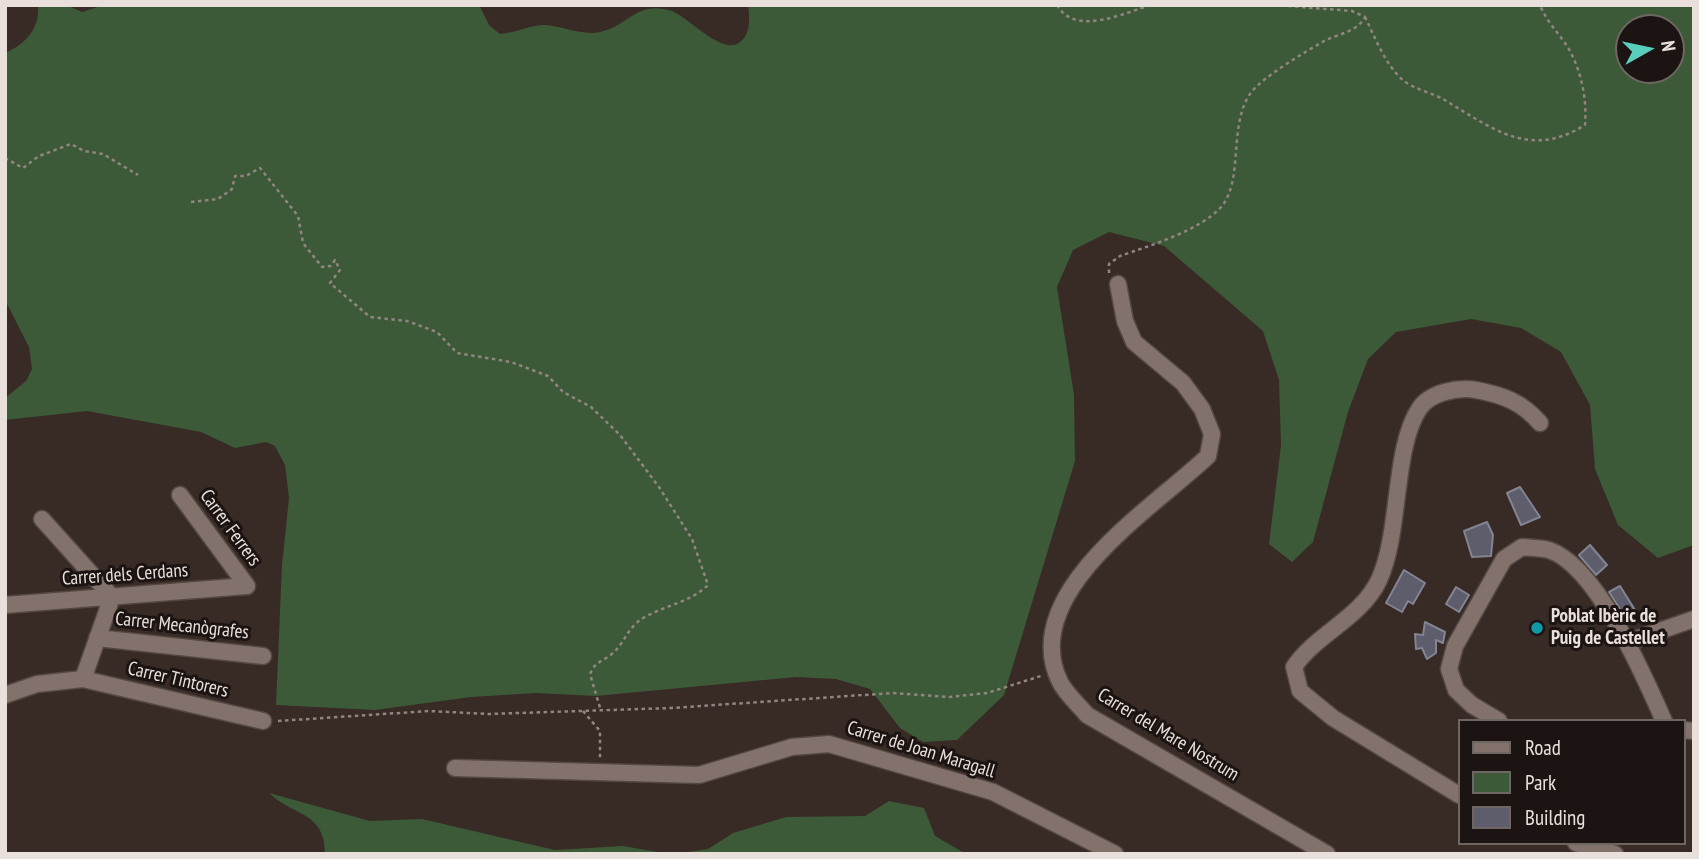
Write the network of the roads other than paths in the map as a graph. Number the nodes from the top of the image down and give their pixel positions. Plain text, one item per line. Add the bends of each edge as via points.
1 (1118, 284) road end
2 (1540, 423) dead end
3 (180, 495) dead end
4 (42, 519) dead end
5 (247, 586) joint
6 (112, 597) junction
7 (5, 605) edge
8 (1694, 619) edge
9 (97, 638) junction
10 (1628, 642) junction
11 (262, 656) dead end
12 (83, 679) junction
13 (5, 695) edge
14 (1496, 719) edge
15 (1663, 719) edge
16 (263, 721) dead end
17 (455, 768) dead end
18 (1458, 794) edge
19 (1583, 845) edge
20 (1115, 854) edge
21 (1327, 854) edge
22 (1615, 854) edge

1 - 21 street, Carrer del Mare Nostrum via 1125,321 1135,342 1183,383 1202,409 1212,434 1208,456 1136,515 1074,582 1054,639 1060,683 1087,715
2 - 18 street via 1525,406 1498,394 1464,388 1434,396 1419,409 1407,442 1389,548 1378,582 1294,667 1300,691 1333,718
3 - 5 street, Carrer Ferrers
4 - 6 street
5 - 6 street, Carrer dels Cerdans
6 - 7 street, Carrer dels Cerdans
6 - 9 street
8 - 10 street
9 - 11 street, Carrer Mecanògrafes
9 - 12 street
10 - 14 street via 1578,570 1550,550 1522,547 1504,559 1455,646 1450,669 1456,690
10 - 15 street
12 - 13 street, Carrer Tintorers via 37,684
12 - 16 street, Carrer Tintorers
17 - 20 street, Carrer de Joan Maragall via 699,775 792,747 829,744 993,792
19 - 22 street

